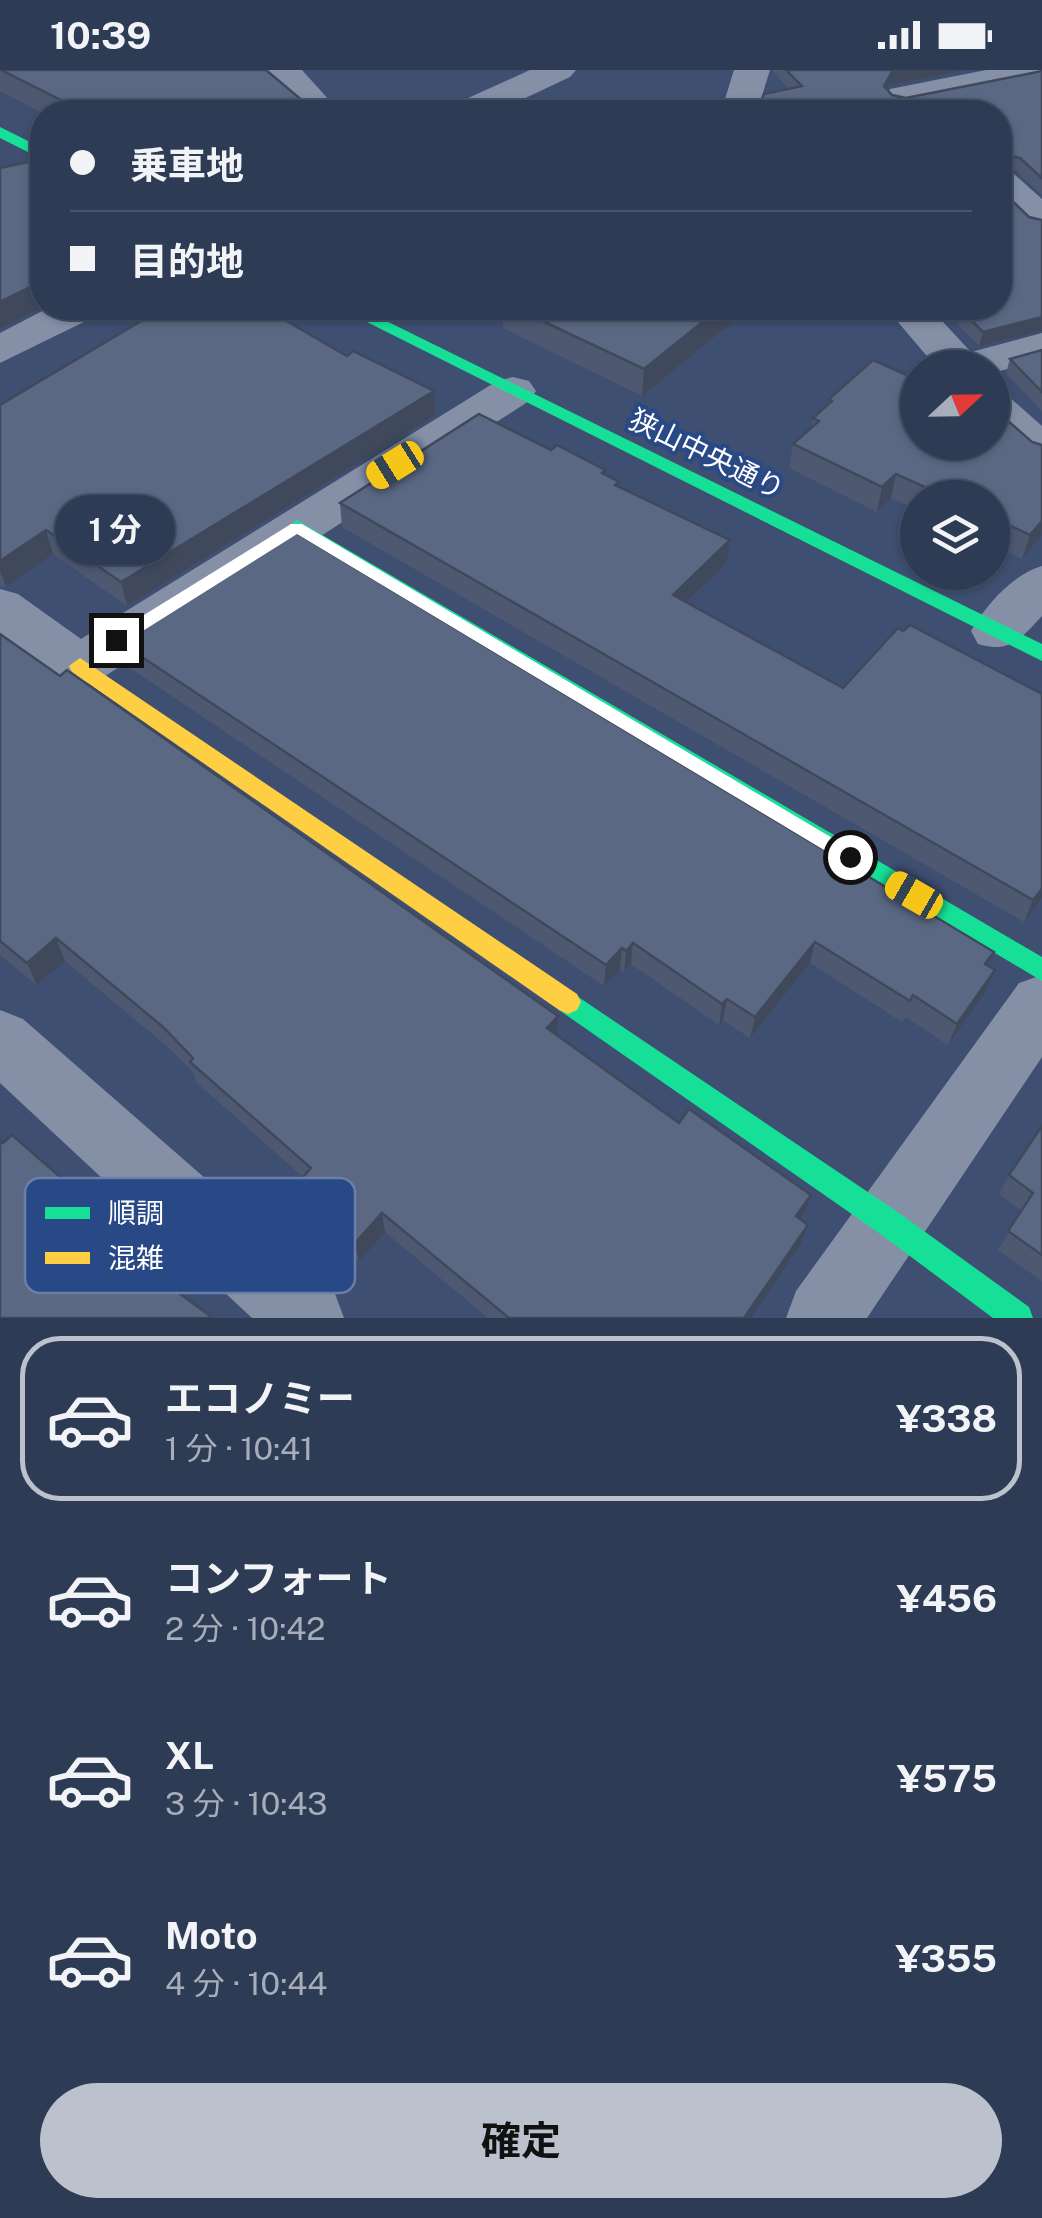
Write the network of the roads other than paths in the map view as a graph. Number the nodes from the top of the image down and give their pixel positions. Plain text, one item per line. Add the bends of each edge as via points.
1 (283, 70) edge
2 (558, 70) edge
3 (752, 70) edge
4 (872, 70) edge
5 (1039, 70) edge
6 (311, 100) edge
7 (494, 100) edge
8 (743, 100) edge
9 (906, 100) edge
10 (930, 100) edge
11 (0, 132) edge
12 (30, 148) edge
13 (56, 320) edge
14 (371, 320) edge
15 (918, 320) edge
16 (1042, 346) edge
17 (0, 350) edge
18 (513, 391) junction
19 (1010, 423) edge
20 (1042, 452) edge
21 (296, 528) junction
22 (1042, 584) edge
23 (0, 607) edge
24 (1019, 642) edge
25 (80, 666) junction
26 (1042, 970) edge
27 (1042, 1003) edge
28 (0, 1040) edge
29 (152, 1178) edge
30 (889, 1223) junction
31 (279, 1293) edge
32 (307, 1318) edge
33 (823, 1318) edge
34 (1018, 1318) edge

1 - 6 street
2 - 7 street
3 - 8 street
4 - 9 street
5 - 10 street
11 - 12 street
13 - 17 street
14 - 18 street, 狭山中央通り
15 - 16 street via 962,368
18 - 21 street
18 - 24 street, 狭山中央通り
19 - 20 street
21 - 25 street
21 - 26 street
22 - 24 street
23 - 25 street
25 - 30 street
27 - 30 street
28 - 29 street
30 - 33 street
30 - 34 street
31 - 32 street

